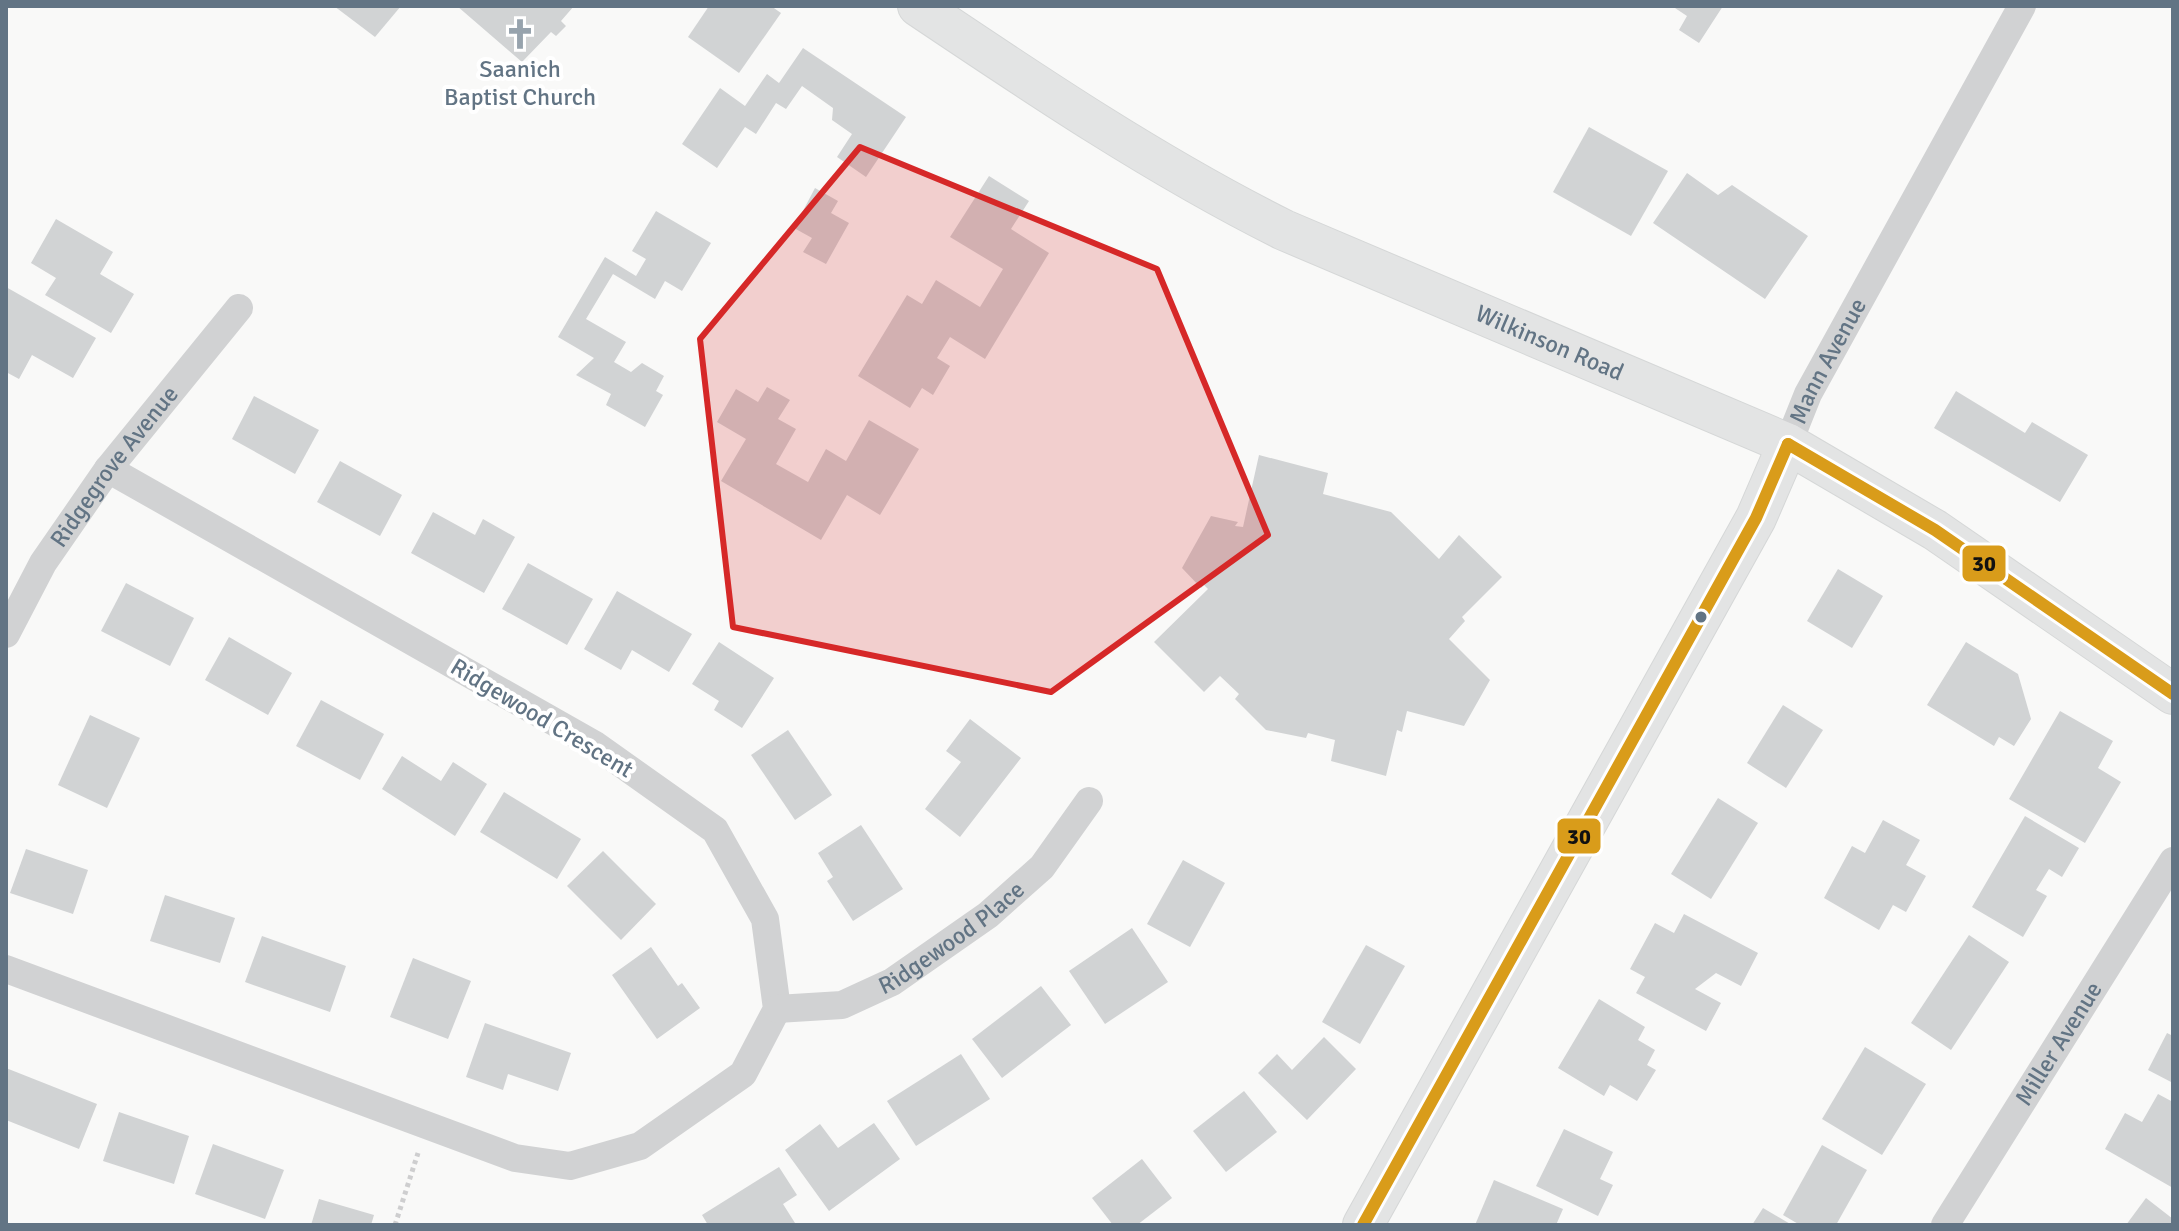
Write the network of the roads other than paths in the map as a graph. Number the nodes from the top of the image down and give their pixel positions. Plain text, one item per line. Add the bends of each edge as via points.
1 (918, 6) edge
2 (2022, 6) edge
3 (239, 308) dead end
4 (1788, 444) junction
5 (108, 469) junction
6 (6, 634) edge
7 (2173, 694) edge
8 (1089, 801) dead end
9 (2173, 861) edge
10 (6, 969) edge
11 (777, 1009) junction
12 (1363, 1225) edge
13 (1945, 1225) edge

1 - 4 main road, Wilkinson Road via 1050,95 1220,198
2 - 4 street, Mann Avenue via 1808,394
3 - 5 street, Ridgegrove Avenue
4 - 7 main road, Wilkinson Road via 1935,530
4 - 12 main road, Mann Avenue via 1749,531
5 - 6 street, Ridgegrove Avenue via 43,563
5 - 11 street, Ridgewood Crescent via 595,745 715,830 765,919
8 - 11 street, Ridgewood Place via 1042,867 988,915 892,982 842,1005
9 - 13 street, Miller Avenue
10 - 11 street via 515,1158 570,1166 640,1146 743,1074

